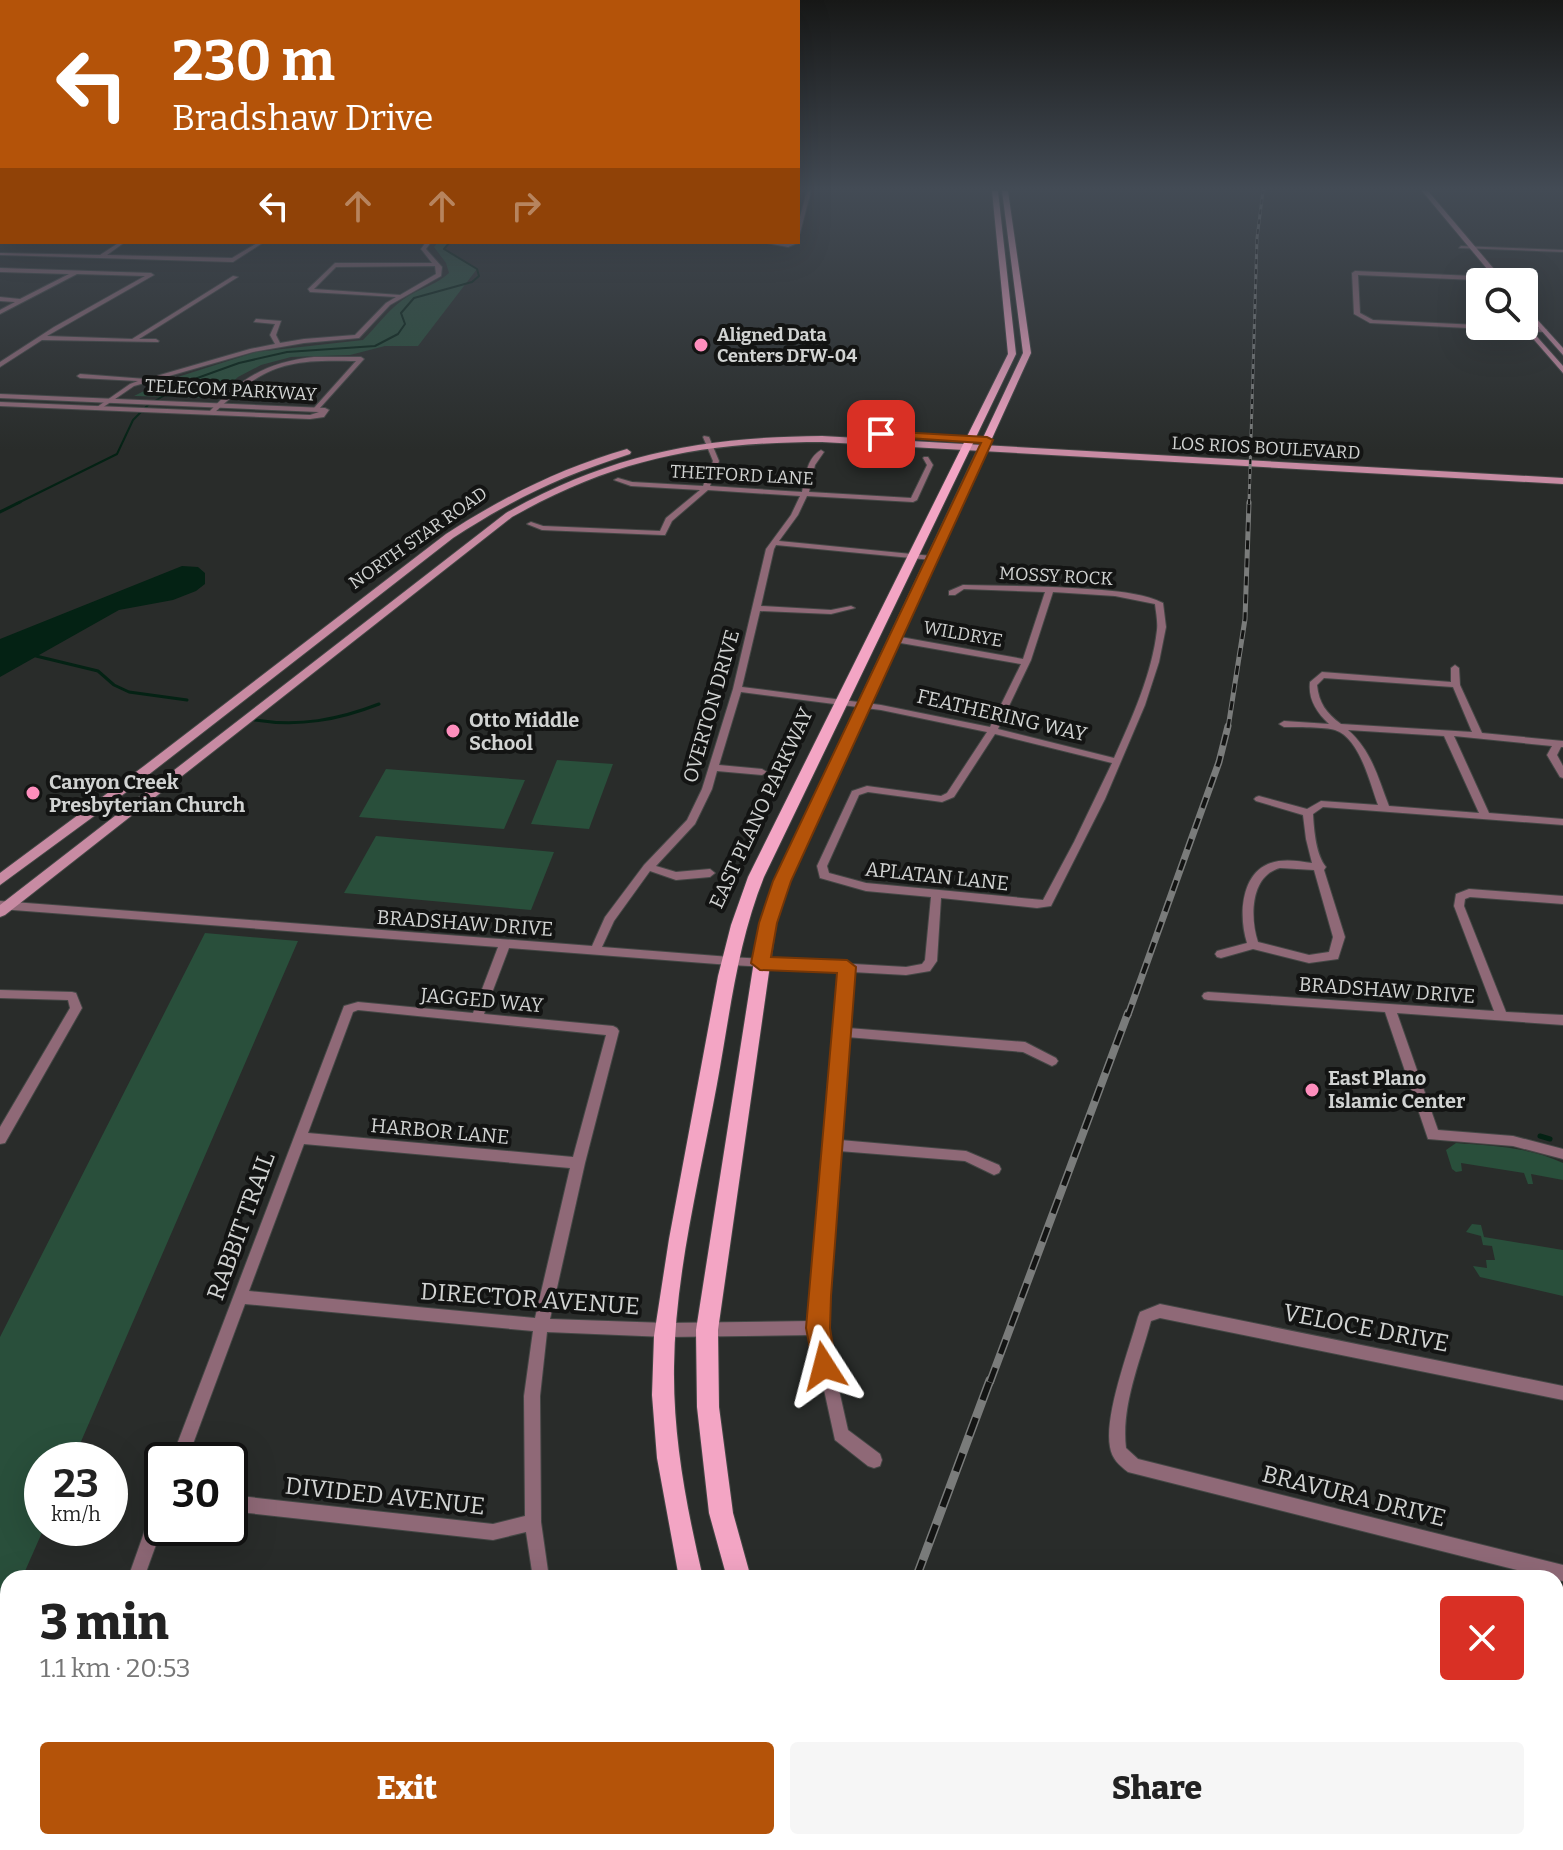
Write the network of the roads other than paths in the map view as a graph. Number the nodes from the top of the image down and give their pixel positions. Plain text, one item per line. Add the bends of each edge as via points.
1 (67, 277) edge
2 (147, 277) edge
3 (235, 277) dead end
4 (323, 277) edge
5 (436, 277) edge
6 (1003, 277) edge
7 (1017, 277) edge
8 (1355, 277) edge
9 (1437, 277) edge
10 (1466, 279) edge
11 (399, 296) junction
12 (0, 299) edge
13 (26, 301) junction
14 (1006, 305) junction
15 (1021, 306) junction
16 (0, 312) edge
17 (256, 321) dead end
18 (1538, 323) edge
19 (1466, 324) edge
20 (1538, 329) edge
21 (1544, 330) junction
22 (41, 338) junction
23 (1538, 340) edge
24 (132, 341) junction
25 (156, 341) dead end
26 (1012, 343) junction
27 (1028, 344) junction
28 (278, 345) junction
29 (1563, 353) edge
30 (0, 365) edge
31 (1563, 371) edge
32 (80, 376) dead end
33 (149, 381) junction
34 (998, 384) junction
35 (1014, 385) junction
36 (127, 388) junction
37 (138, 389) junction
38 (0, 396) edge
39 (127, 403) junction
40 (0, 404) edge
41 (110, 404) junction
42 (220, 405) junction
43 (317, 408) junction
44 (212, 412) junction
45 (708, 441) junction
46 (977, 444) junction
47 (821, 452) dead end
48 (926, 458) dead end
49 (1392, 467) junction
50 (1494, 468) junction
51 (1563, 472) edge
52 (1503, 478) junction
53 (618, 480) dead end
54 (1563, 481) edge
55 (705, 489) junction
56 (805, 495) junction
57 (952, 496) junction
58 (531, 524) dead end
59 (774, 543) junction
60 (424, 553) junction
61 (914, 555) junction
62 (932, 558) junction
63 (451, 560) junction
64 (1049, 592) junction
65 (952, 593) dead end
66 (756, 608) junction
67 (851, 608) dead end
68 (895, 639) junction
69 (291, 658) junction
70 (1026, 662) junction
71 (314, 664) junction
72 (1455, 668) dead end
73 (1456, 685) junction
74 (737, 689) junction
75 (843, 700) junction
76 (864, 704) junction
77 (1284, 724) dead end
78 (995, 728) junction
79 (1336, 728) junction
80 (1478, 735) junction
81 (1449, 736) junction
82 (1560, 744) edge
83 (1116, 761) junction
84 (715, 768) junction
85 (762, 772) dead end
86 (1563, 775) edge
87 (1259, 799) dead end
88 (1384, 807) junction
89 (1308, 813) junction
90 (1485, 815) junction
91 (1563, 822) edge
92 (648, 867) junction
93 (1321, 867) junction
94 (710, 873) dead end
95 (0, 880) edge
96 (936, 896) junction
97 (1563, 900) edge
98 (3, 908) edge
99 (505, 944) junction
100 (1253, 945) junction
101 (595, 951) junction
102 (1221, 954) dead end
103 (730, 961) junction
104 (760, 963) junction
105 (847, 967) junction
106 (0, 994) edge
107 (1208, 996) dead end
108 (1389, 1008) junction
109 (348, 1009) joint
110 (1501, 1015) junction
111 (477, 1018) junction
112 (1563, 1020) edge
113 (841, 1032) junction
114 (1052, 1061) dead end
115 (299, 1138) junction
116 (0, 1139) edge
117 (833, 1145) junction
118 (1563, 1154) edge
119 (578, 1163) junction
120 (994, 1169) dead end
121 (240, 1297) junction
122 (541, 1325) junction
123 (818, 1328) junction
124 (666, 1330) junction
125 (707, 1330) junction
126 (1563, 1393) edge
127 (186, 1442) edge
128 (874, 1460) dead end
129 (1134, 1466) joint
130 (248, 1505) edge
131 (533, 1522) junction
132 (147, 1546) edge
133 (139, 1570) edge
134 (540, 1570) edge
135 (689, 1570) edge
136 (737, 1570) edge
137 (1551, 1570) edge

1 - 13 street
2 - 22 street
3 - 24 street
4 - 11 street via 310,290
5 - 11 street
6 - 14 main road, EAST PLANO PARKWAY
7 - 15 main road, EAST PLANO PARKWAY
8 - 19 street via 1357,314 1363,320
9 - 10 street
11 - 28 street via 357,337
12 - 13 street
13 - 16 street
14 - 15 main road
14 - 26 main road, EAST PLANO PARKWAY
15 - 27 main road, EAST PLANO PARKWAY
17 - 28 street via 279,322 273,335
18 - 21 main road
20 - 21 street
21 - 29 main road
22 - 24 street
22 - 30 street
23 - 31 main road
24 - 25 street
26 - 27 main road
26 - 34 main road, EAST PLANO PARKWAY
27 - 35 main road, EAST PLANO PARKWAY
28 - 33 street
32 - 33 street
33 - 36 street
33 - 37 street
34 - 35 main road
34 - 46 main road, EAST PLANO PARKWAY
35 - 46 main road, EAST PLANO PARKWAY
36 - 37 street
36 - 41 street
37 - 39 street
38 - 41 street, TELECOM PARKWAY
39 - 41 street, TELECOM PARKWAY
39 - 42 street, TELECOM PARKWAY
39 - 44 street, TELECOM PARKWAY
40 - 41 street, TELECOM PARKWAY
42 - 43 street, TELECOM PARKWAY
42 - 43 street via 249,377 273,366 306,359 361,359
42 - 44 street
43 - 44 street, TELECOM PARKWAY via 325,412 310,417
45 - 46 main road, NORTH STAR ROAD via 806,435
45 - 55 street via 716,461
45 - 60 main road, NORTH STAR ROAD via 647,447 567,470 500,502
45 - 63 main road, NORTH STAR ROAD via 580,477 509,515
46 - 49 main road, LOS RIOS BOULEVARD
46 - 57 main road, EAST PLANO PARKWAY
47 - 56 street, OVERTON DRIVE via 813,458
48 - 56 street, THETFORD LANE via 930,465 913,500
49 - 50 main road, LOS RIOS BOULEVARD
49 - 52 main road, LOS RIOS BOULEVARD
50 - 51 main road, LOS RIOS BOULEVARD
50 - 52 main road
52 - 54 main road, LOS RIOS BOULEVARD
53 - 55 street, THETFORD LANE
55 - 56 street, THETFORD LANE
55 - 58 street via 669,520 662,533
56 - 59 street, OVERTON DRIVE
57 - 61 main road, EAST PLANO PARKWAY
57 - 62 main road, EAST PLANO PARKWAY
59 - 61 street
59 - 66 street, OVERTON DRIVE
60 - 63 main road
60 - 69 main road, NORTH STAR ROAD
61 - 62 street
61 - 75 main road, EAST PLANO PARKWAY
62 - 68 main road, EAST PLANO PARKWAY
63 - 71 main road, NORTH STAR ROAD
64 - 65 street, MOSSY ROCK via 963,587
64 - 70 street
64 - 83 street, MOSSY ROCK via 1113,595 1159,603 1163,610 1150,680
66 - 67 street
66 - 74 street, OVERTON DRIVE
68 - 70 street, WILDRYE
68 - 76 main road, EAST PLANO PARKWAY
69 - 71 main road
69 - 95 main road, NORTH STAR ROAD
70 - 78 street
71 - 98 main road, NORTH STAR ROAD
72 - 73 street
73 - 79 street via 1322,675 1313,684 1315,704
73 - 80 street
74 - 75 street, FEATHERING WAY
74 - 84 street, OVERTON DRIVE
75 - 76 street, FEATHERING WAY
75 - 103 main road, EAST PLANO PARKWAY via 744,904
76 - 78 street, FEATHERING WAY
76 - 104 main road, EAST PLANO PARKWAY via 782,881
77 - 79 street
78 - 83 street, FEATHERING WAY
78 - 96 street, APLATAN LANE via 951,795 942,799 867,789 855,793 822,866 824,875 834,881
79 - 81 street
79 - 88 street via 1357,744
80 - 81 street
80 - 82 street
81 - 90 street
82 - 86 street via 1552,755
83 - 96 street, APLATAN LANE via 1047,903
84 - 85 street
84 - 92 street, OVERTON DRIVE via 691,822
87 - 89 street
88 - 89 street via 1321,804
88 - 90 street
89 - 93 street
90 - 91 street
92 - 94 street via 676,876
92 - 101 street, OVERTON DRIVE via 609,920
93 - 100 street via 1271,866 1261,874 1249,899
93 - 100 street via 1339,937 1334,956 1309,959
96 - 105 street, BRADSHAW DRIVE via 933,953 926,968
97 - 110 street via 1469,893 1460,897
98 - 99 street, BRADSHAW DRIVE
99 - 101 street, BRADSHAW DRIVE
99 - 111 street
100 - 102 street
101 - 103 street, BRADSHAW DRIVE
103 - 104 street, BRADSHAW DRIVE
103 - 124 main road, EAST PLANO PARKWAY
104 - 105 street, BRADSHAW DRIVE
104 - 125 main road, EAST PLANO PARKWAY
105 - 113 street
106 - 116 street via 72,996 76,1008
107 - 108 street, BRADSHAW DRIVE
108 - 110 street, BRADSHAW DRIVE
108 - 118 street via 1433,1135 1513,1141
109 - 111 street, JAGGED WAY
109 - 115 street, RABBIT TRAIL
110 - 112 street, BRADSHAW DRIVE
111 - 119 street, JAGGED WAY via 613,1031
113 - 114 street via 1025,1047
113 - 117 street
115 - 119 street, HARBOR LANE
115 - 121 street, RABBIT TRAIL
117 - 120 street via 966,1156
117 - 123 street
119 - 122 street
121 - 122 street, DIRECTOR AVENUE
121 - 127 street, RABBIT TRAIL
122 - 124 street, DIRECTOR AVENUE
122 - 131 street via 532,1396
123 - 125 street, DIRECTOR AVENUE
123 - 128 street via 841,1434
124 - 125 street, DIRECTOR AVENUE
124 - 135 main road, EAST PLANO PARKWAY via 666,1428 676,1519
125 - 136 main road, EAST PLANO PARKWAY via 708,1407 721,1513
126 - 129 street, VELOCE DRIVE via 1160,1311 1145,1317 1117,1425 1117,1447
129 - 137 street, BRAVURA DRIVE
130 - 131 street, DIVIDED AVENUE via 493,1532
131 - 134 street
132 - 133 street

